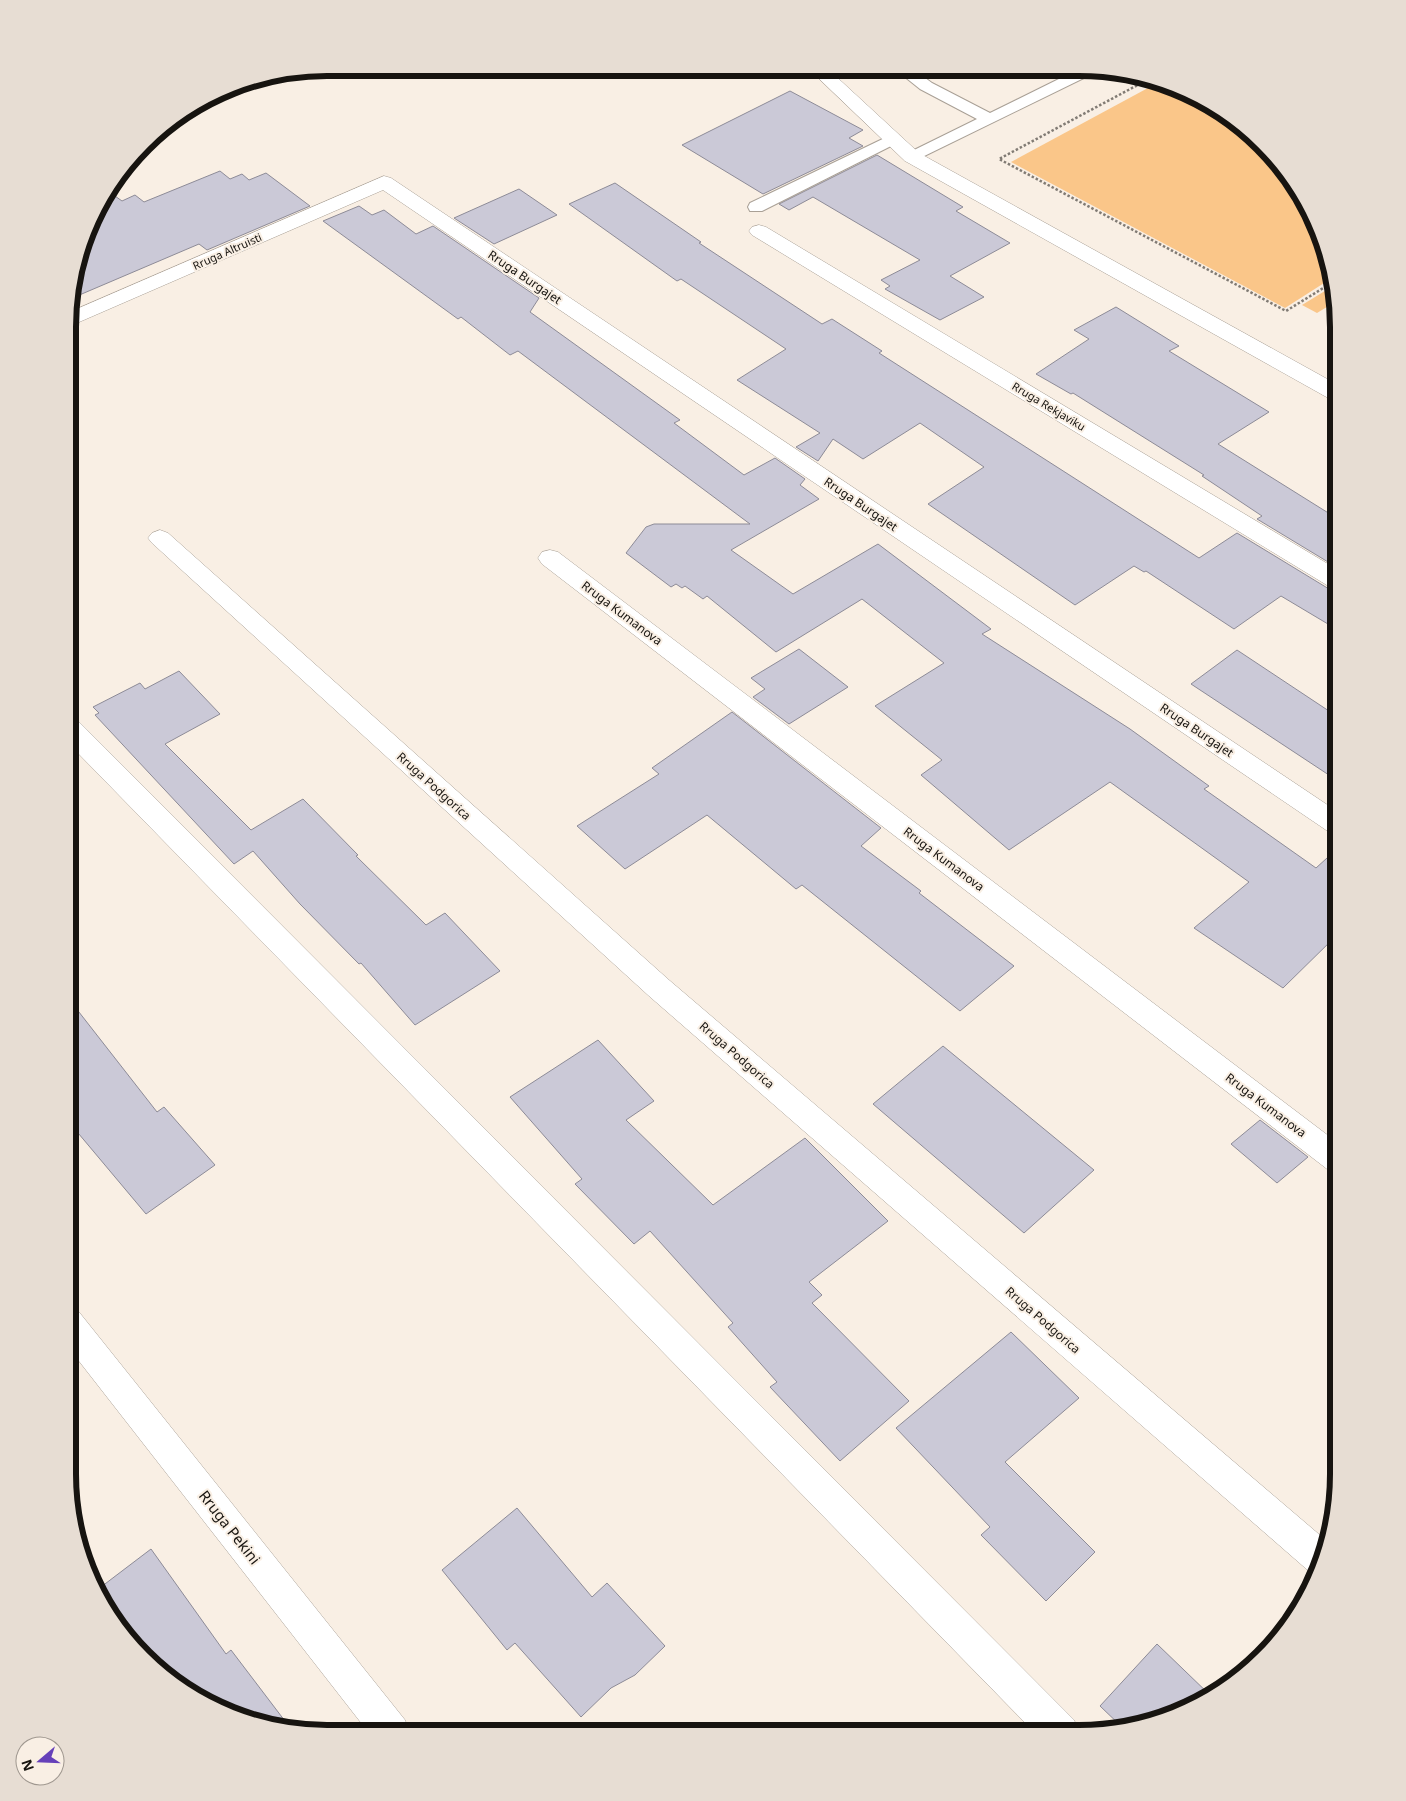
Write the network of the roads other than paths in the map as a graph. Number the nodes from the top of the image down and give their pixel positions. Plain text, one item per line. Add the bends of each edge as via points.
1 (826, 76) edge
2 (912, 76) edge
3 (1076, 76) edge
4 (990, 119) junction
5 (893, 139) junction
6 (912, 157) junction
7 (384, 182) joint
8 (756, 207) dead end
9 (759, 231) dead end
10 (77, 317) edge
11 (1330, 390) edge
12 (160, 538) dead end
13 (550, 558) dead end
14 (1330, 576) edge
15 (76, 735) edge
16 (1330, 820) edge
17 (1330, 1154) edge
18 (76, 1332) edge
19 (1316, 1556) edge
20 (386, 1725) edge
21 (1053, 1725) edge

1 - 5 street
2 - 4 lane
3 - 4 lane
4 - 6 lane
5 - 6 street
5 - 8 lane
6 - 11 street
7 - 10 street, Rruga Altruisti
7 - 16 street, Rruga Burgajet
9 - 14 street, Rruga Rekjaviku
12 - 19 street, Rruga Podgorica via 667,995
13 - 17 street, Rruga Kumanova
15 - 21 street
18 - 20 street, Rruga Pekini

